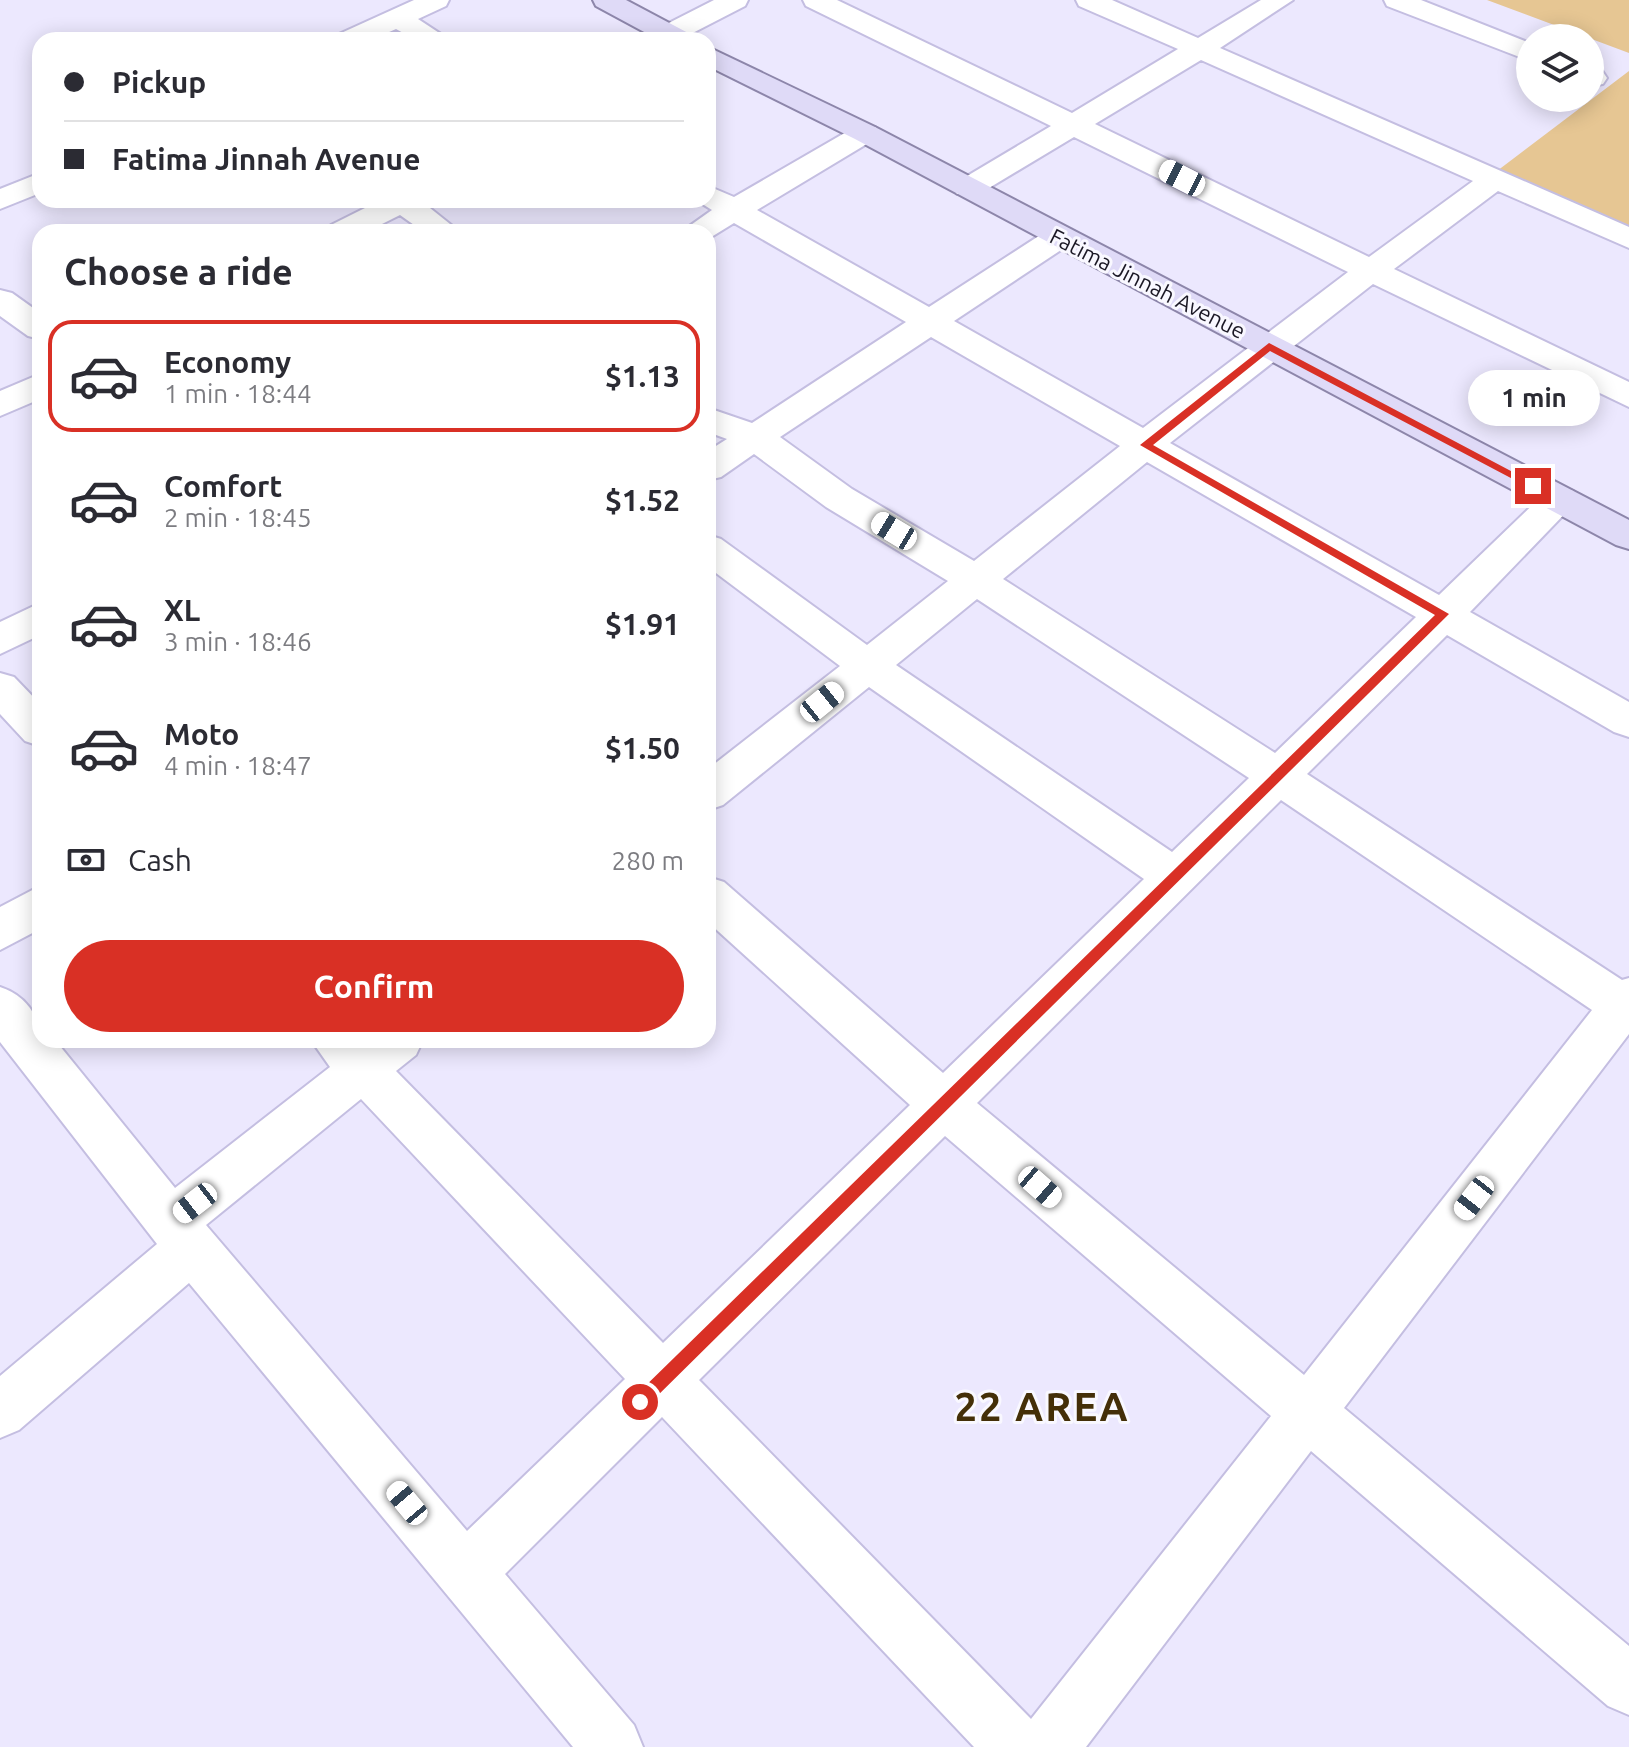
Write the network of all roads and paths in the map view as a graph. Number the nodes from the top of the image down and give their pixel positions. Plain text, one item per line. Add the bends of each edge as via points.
1 (436, 0) edge
2 (606, 0) edge
3 (735, 0) edge
4 (816, 0) edge
5 (1089, 0) edge
6 (1280, 0) edge
7 (1397, 0) edge
8 (397, 18) junction
9 (366, 32) edge
10 (422, 32) edge
11 (666, 32) edge
12 (683, 32) edge
13 (1516, 47) edge
14 (1199, 48) junction
15 (716, 59) edge
16 (1075, 124) junction
17 (865, 133) junction
18 (1495, 179) junction
19 (32, 186) edge
20 (968, 188) junction
21 (0, 200) edge
22 (721, 203) edge
23 (387, 208) edge
24 (412, 208) edge
25 (357, 224) edge
26 (434, 224) edge
27 (704, 224) edge
28 (1059, 237) junction
29 (1629, 239) edge
30 (1369, 272) junction
31 (0, 300) edge
32 (930, 322) junction
33 (32, 323) edge
34 (1269, 346) junction
35 (32, 389) edge
36 (1629, 396) edge
37 (0, 405) edge
38 (716, 422) edge
39 (755, 437) junction
40 (1146, 445) junction
41 (716, 463) edge
42 (1560, 500) junction
43 (1629, 536) edge
44 (716, 554) edge
45 (976, 580) junction
46 (1443, 614) junction
47 (32, 622) edge
48 (0, 640) edge
49 (868, 666) junction
50 (0, 688) edge
51 (1629, 721) edge
52 (32, 722) edge
53 (1278, 776) junction
54 (716, 787) edge
55 (1175, 877) junction
56 (716, 902) edge
57 (32, 910) edge
58 (0, 931) edge
59 (1627, 1004) edge
60 (0, 1007) edge
61 (32, 1047) edge
62 (33, 1048) edge
63 (366, 1050) edge
64 (943, 1104) junction
65 (182, 1234) junction
66 (661, 1381) junction
67 (0, 1411) edge
68 (1306, 1415) junction
69 (465, 1573) junction
70 (1629, 1685) edge
71 (612, 1747) edge
72 (1016, 1747) edge
73 (1048, 1747) edge

1 - 8 street
2 - 11 main road
3 - 12 street
4 - 16 street
5 - 14 street
6 - 14 street
7 - 13 street
8 - 9 street
8 - 10 street
14 - 16 street
14 - 18 street
15 - 17 main road, Fatima Jinnah Avenue
16 - 20 street
16 - 30 street
17 - 20 main road, Fatima Jinnah Avenue
17 - 22 street
18 - 29 street
18 - 30 street
19 - 21 street
20 - 28 main road, Fatima Jinnah Avenue
22 - 27 street
22 - 32 street
23 - 25 street
24 - 26 street
28 - 32 street
28 - 34 main road, Fatima Jinnah Avenue
30 - 34 street
30 - 36 street
31 - 33 street
32 - 39 street
32 - 40 street
34 - 40 street
34 - 42 main road, Fatima Jinnah Avenue
35 - 37 street
38 - 39 street
39 - 41 street
39 - 45 street via 839,498
40 - 45 street
40 - 46 street
42 - 43 main road, Fatima Jinnah Avenue
42 - 46 street
44 - 49 street
45 - 49 street
45 - 53 street
46 - 51 street
46 - 53 street
47 - 48 street
49 - 54 street
49 - 55 street
50 - 52 street
53 - 55 street
53 - 59 street
55 - 64 street
56 - 64 street
57 - 58 street
59 - 68 street
60 - 61 street
62 - 65 street
63 - 65 street
63 - 66 street
64 - 66 street
64 - 68 street
65 - 67 street
65 - 69 street
66 - 69 street
66 - 72 street
68 - 70 street
68 - 73 street
69 - 71 street

